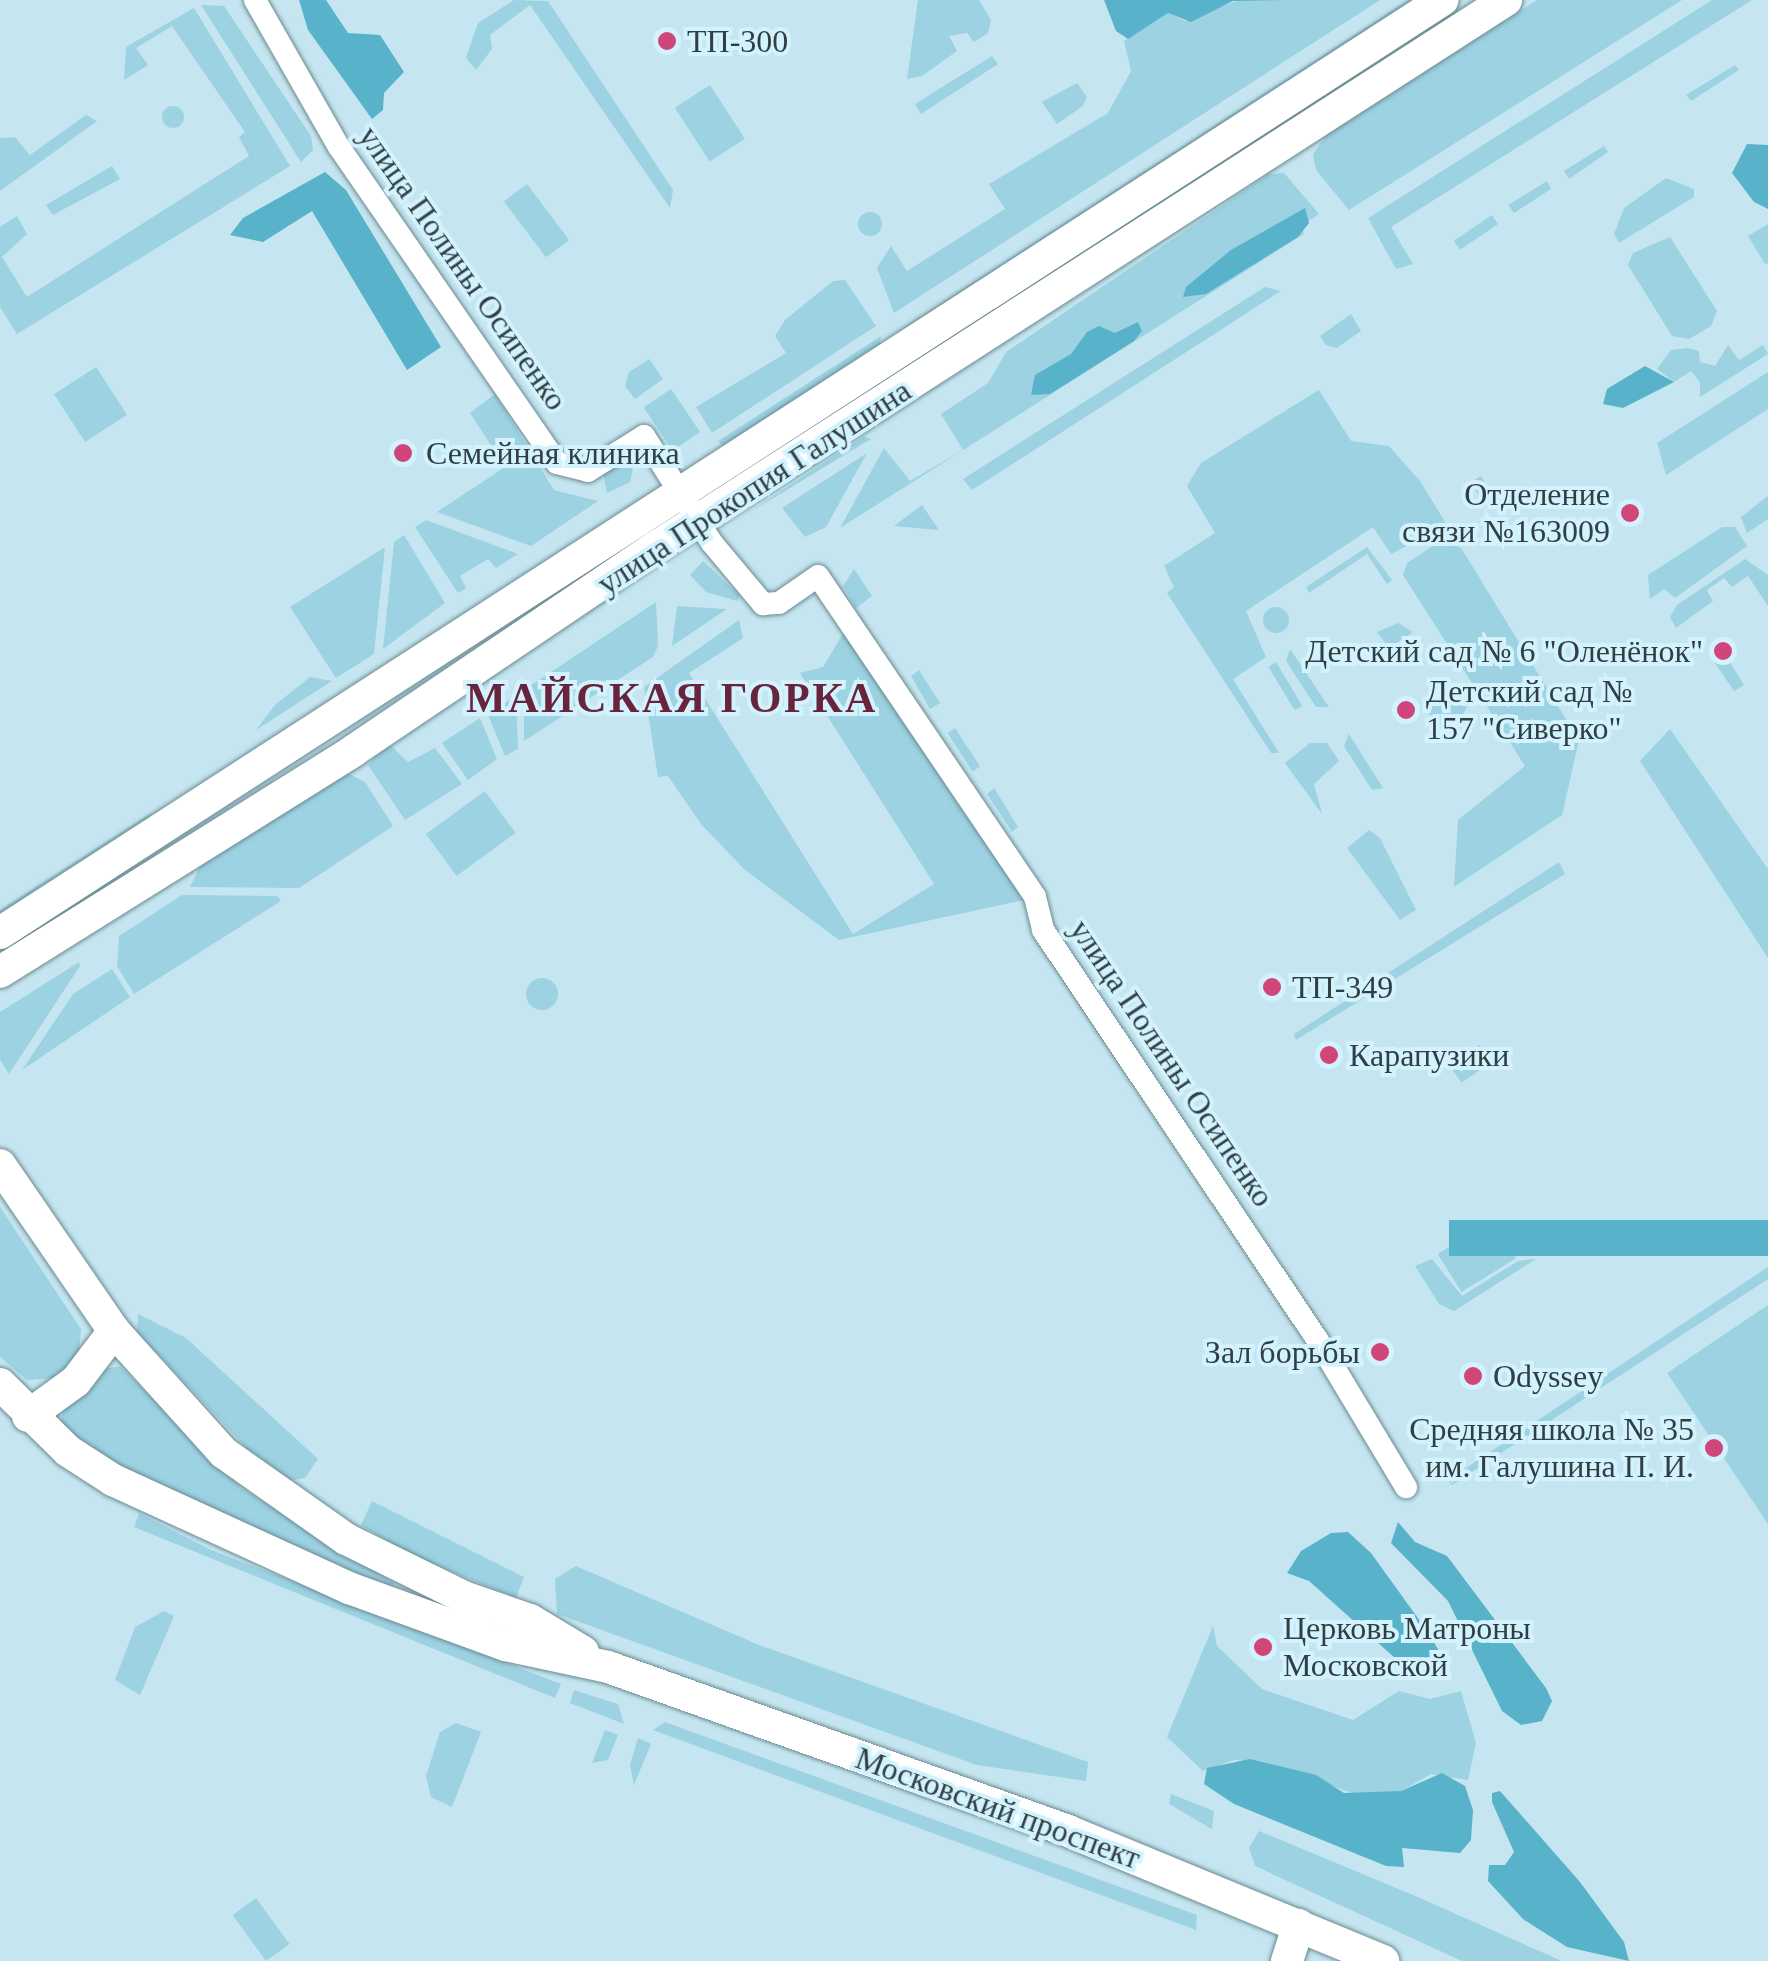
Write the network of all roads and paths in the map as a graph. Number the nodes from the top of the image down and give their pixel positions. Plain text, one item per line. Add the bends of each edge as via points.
1 (255, 0) edge
2 (1442, 0) edge
3 (1506, 0) edge
4 (682, 492) junction
5 (700, 522) junction
6 (0, 933) edge
7 (0, 972) edge
8 (0, 1166) edge
9 (114, 1331) junction
10 (0, 1384) edge
11 (28, 1416) junction
12 (1406, 1487) dead end
13 (608, 1668) junction
14 (1299, 1925) junction
15 (1288, 1961) edge
16 (1383, 1961) edge

1 - 4 street, улица Полины Осипенко via 339,147 557,463 588,471 644,436
2 - 4 main road, улица Прокопия Галушина
3 - 5 main road, улица Прокопия Галушина
4 - 5 street, улица Полины Осипенко
4 - 6 main road, улица Прокопия Галушина
5 - 7 main road, улица Прокопия Галушина
5 - 12 street, улица Полины Осипенко via 764,604 779,604 818,576 1035,896 1043,930 1316,1339
8 - 9 main road, Московский проспект
9 - 11 main road via 76,1381
9 - 13 main road, Московский проспект via 224,1453 312,1520 464,1597 530,1620
10 - 11 main road, Московский проспект
11 - 13 main road, Московский проспект via 113,1480 216,1533 506,1645
13 - 14 main road, Московский проспект via 1068,1832
14 - 15 main road
14 - 16 main road, Московский проспект

